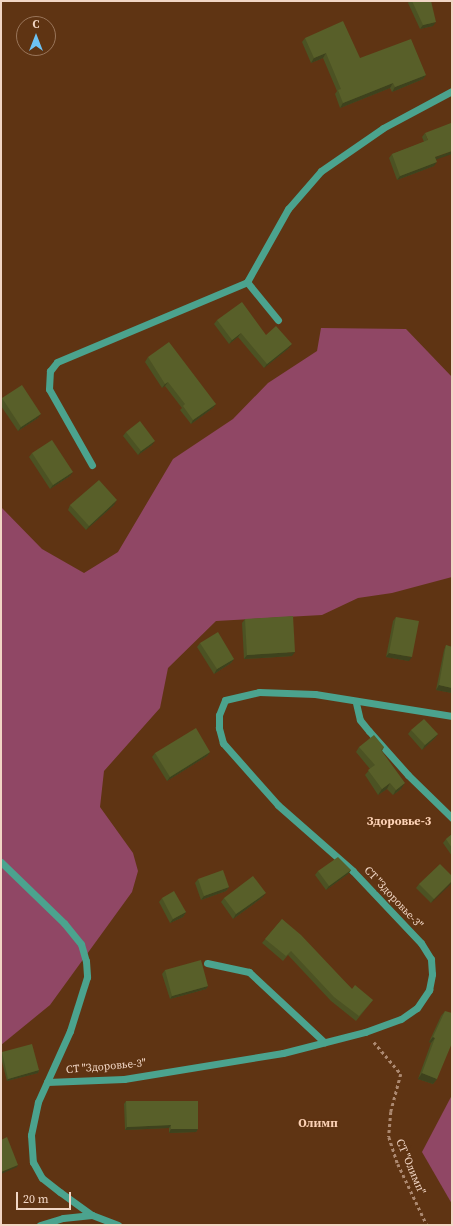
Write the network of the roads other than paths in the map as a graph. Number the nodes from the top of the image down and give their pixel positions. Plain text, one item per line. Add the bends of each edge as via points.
1 (452, 91) edge
2 (247, 282) junction
3 (278, 320) dead end
4 (92, 465) dead end
5 (356, 703) junction
6 (452, 716) edge
7 (452, 818) edge
8 (1, 862) edge
9 (207, 963) dead end
10 (324, 1042) junction
11 (47, 1082) junction
12 (92, 1215) junction
13 (40, 1225) edge
14 (118, 1225) edge

1 - 2 lane via 383,128 321,171 288,209
2 - 3 lane
2 - 4 lane via 58,362 50,371 48,389
5 - 6 lane, СТ "Здоровье-3"
5 - 7 lane via 360,720 408,775
5 - 10 lane, СТ "Здоровье-3" via 315,694 259,692 225,700 219,715 223,742 278,805 353,871 421,943 430,958 432,974 429,990 417,1008 401,1019 365,1032
8 - 11 lane via 64,923 81,944 86,961 87,977 70,1031
9 - 10 lane via 249,972
10 - 11 lane, СТ "Здоровье-3" via 283,1053 124,1079
11 - 12 lane via 38,1102 31,1135 33,1162 42,1178
12 - 13 lane via 54,1220
12 - 14 lane

